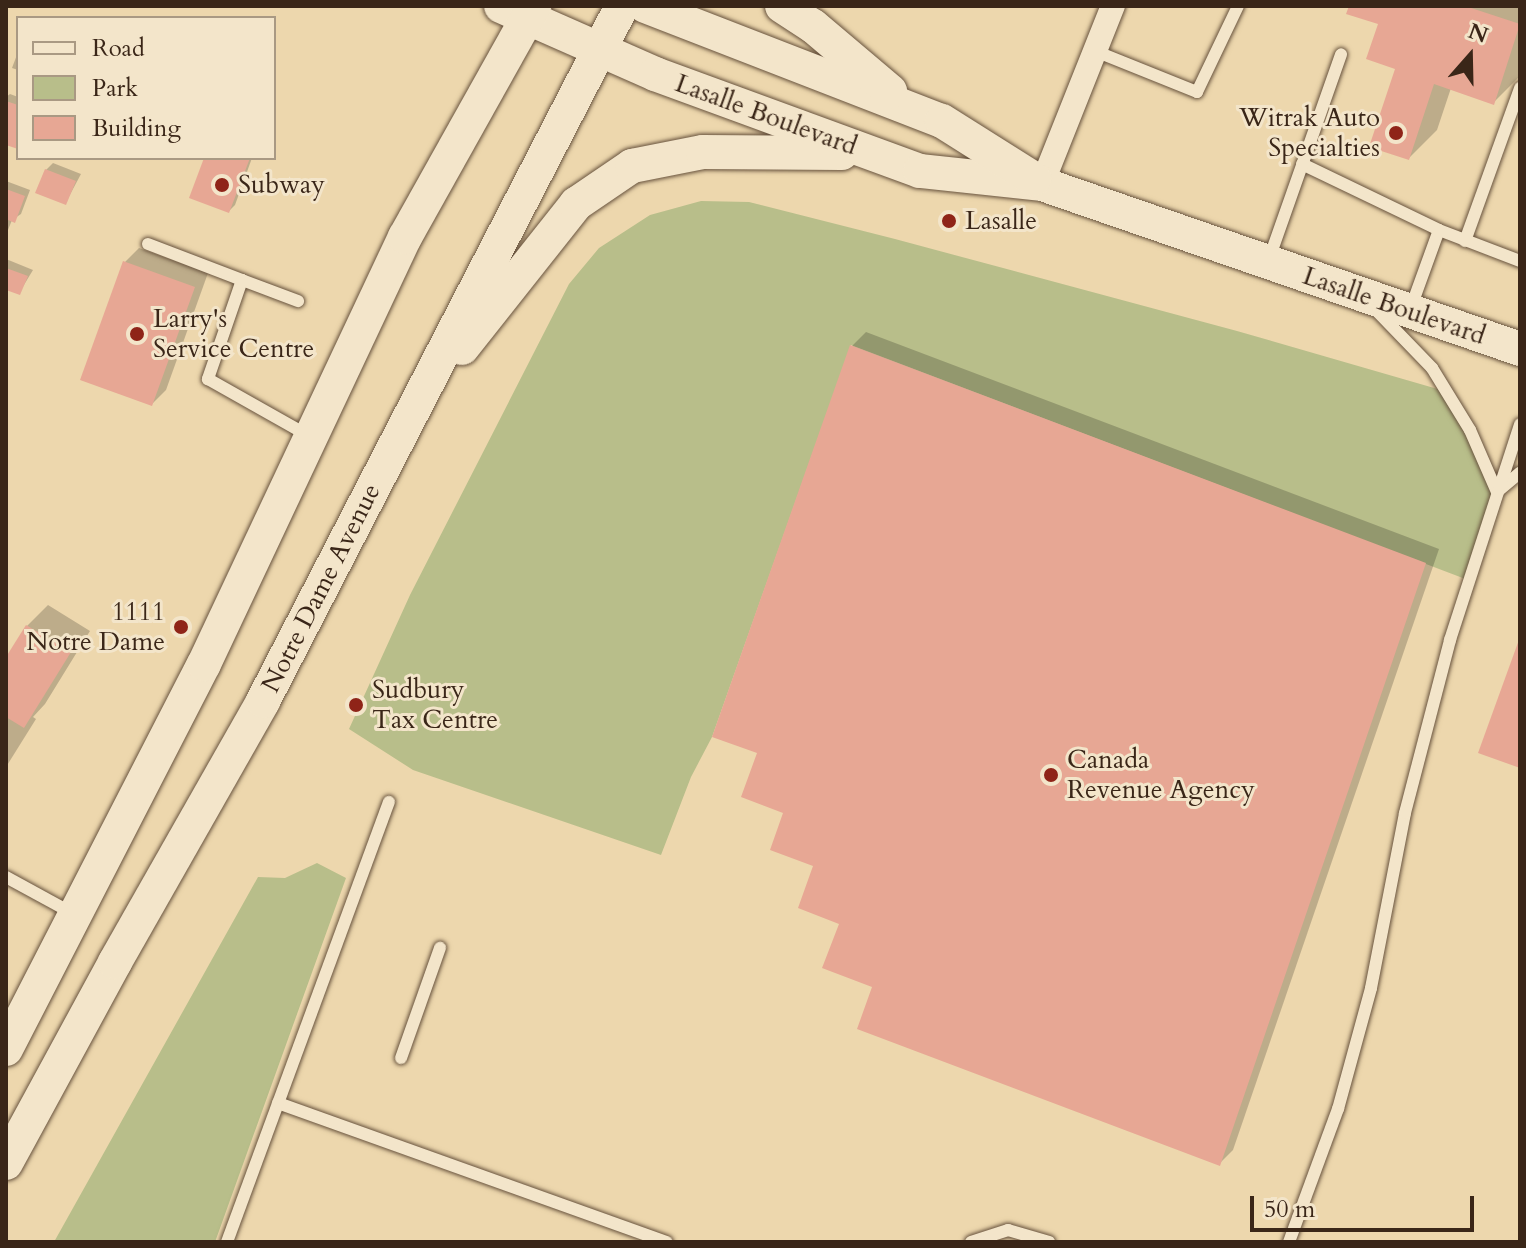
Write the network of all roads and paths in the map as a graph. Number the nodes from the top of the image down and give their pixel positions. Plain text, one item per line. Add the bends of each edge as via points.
1 (622, 6) edge
2 (645, 6) edge
3 (782, 6) edge
4 (1238, 6) edge
5 (521, 9) edge
6 (1106, 9) edge
7 (597, 49) junction
8 (1095, 51) junction
9 (1341, 54) dead end
10 (1520, 88) edge
11 (911, 110) junction
12 (874, 154) junction
13 (1302, 164) junction
14 (1042, 184) junction
15 (1439, 230) junction
16 (1465, 241) junction
17 (148, 244) dead end
18 (1520, 261) edge
19 (1268, 262) junction
20 (242, 280) junction
21 (1362, 295) junction
22 (298, 301) dead end
23 (1409, 311) junction
24 (1520, 349) edge
25 (415, 409) junction
26 (1520, 424) edge
27 (311, 438) junction
28 (1520, 473) edge
29 (1497, 492) junction
30 (389, 802) dead end
31 (6, 877) edge
32 (74, 914) junction
33 (440, 948) dead end
34 (6, 1049) edge
35 (401, 1058) dead end
36 (278, 1103) junction
37 (6, 1163) edge
38 (227, 1242) edge
39 (667, 1242) edge
40 (971, 1242) edge
41 (1049, 1242) edge
42 (1289, 1242) edge

1 - 7 main road, Notre Dame Avenue
2 - 11 main road, Lasalle Boulevard
3 - 11 main road
4 - 8 lane via 1197,92
5 - 7 main road, Lasalle Boulevard
5 - 27 main road
6 - 8 street
7 - 12 main road, Lasalle Boulevard
7 - 25 main road, Notre Dame Avenue
8 - 14 street
9 - 13 lane
10 - 16 lane
11 - 14 main road, Lasalle Boulevard via 942,121
12 - 14 main road, Lasalle Boulevard via 920,171
12 - 25 main road via 703,152 632,166 576,204
13 - 15 lane
13 - 19 lane
14 - 19 main road, Lasalle Boulevard
15 - 16 lane
15 - 23 lane
16 - 18 lane
17 - 20 lane
19 - 21 main road, Lasalle Boulevard
20 - 22 lane
20 - 27 lane via 208,379
21 - 23 main road, Lasalle Boulevard
21 - 29 lane via 1432,368 1470,430
23 - 24 main road, Lasalle Boulevard
25 - 37 main road, Notre Dame Avenue via 263,701
26 - 29 lane
27 - 32 main road via 204,664
28 - 29 lane
29 - 42 lane via 1405,813 1371,988 1343,1094
30 - 36 lane
31 - 32 lane
32 - 34 main road
33 - 35 lane
36 - 38 lane
36 - 39 lane
40 - 41 lane via 1008,1230

